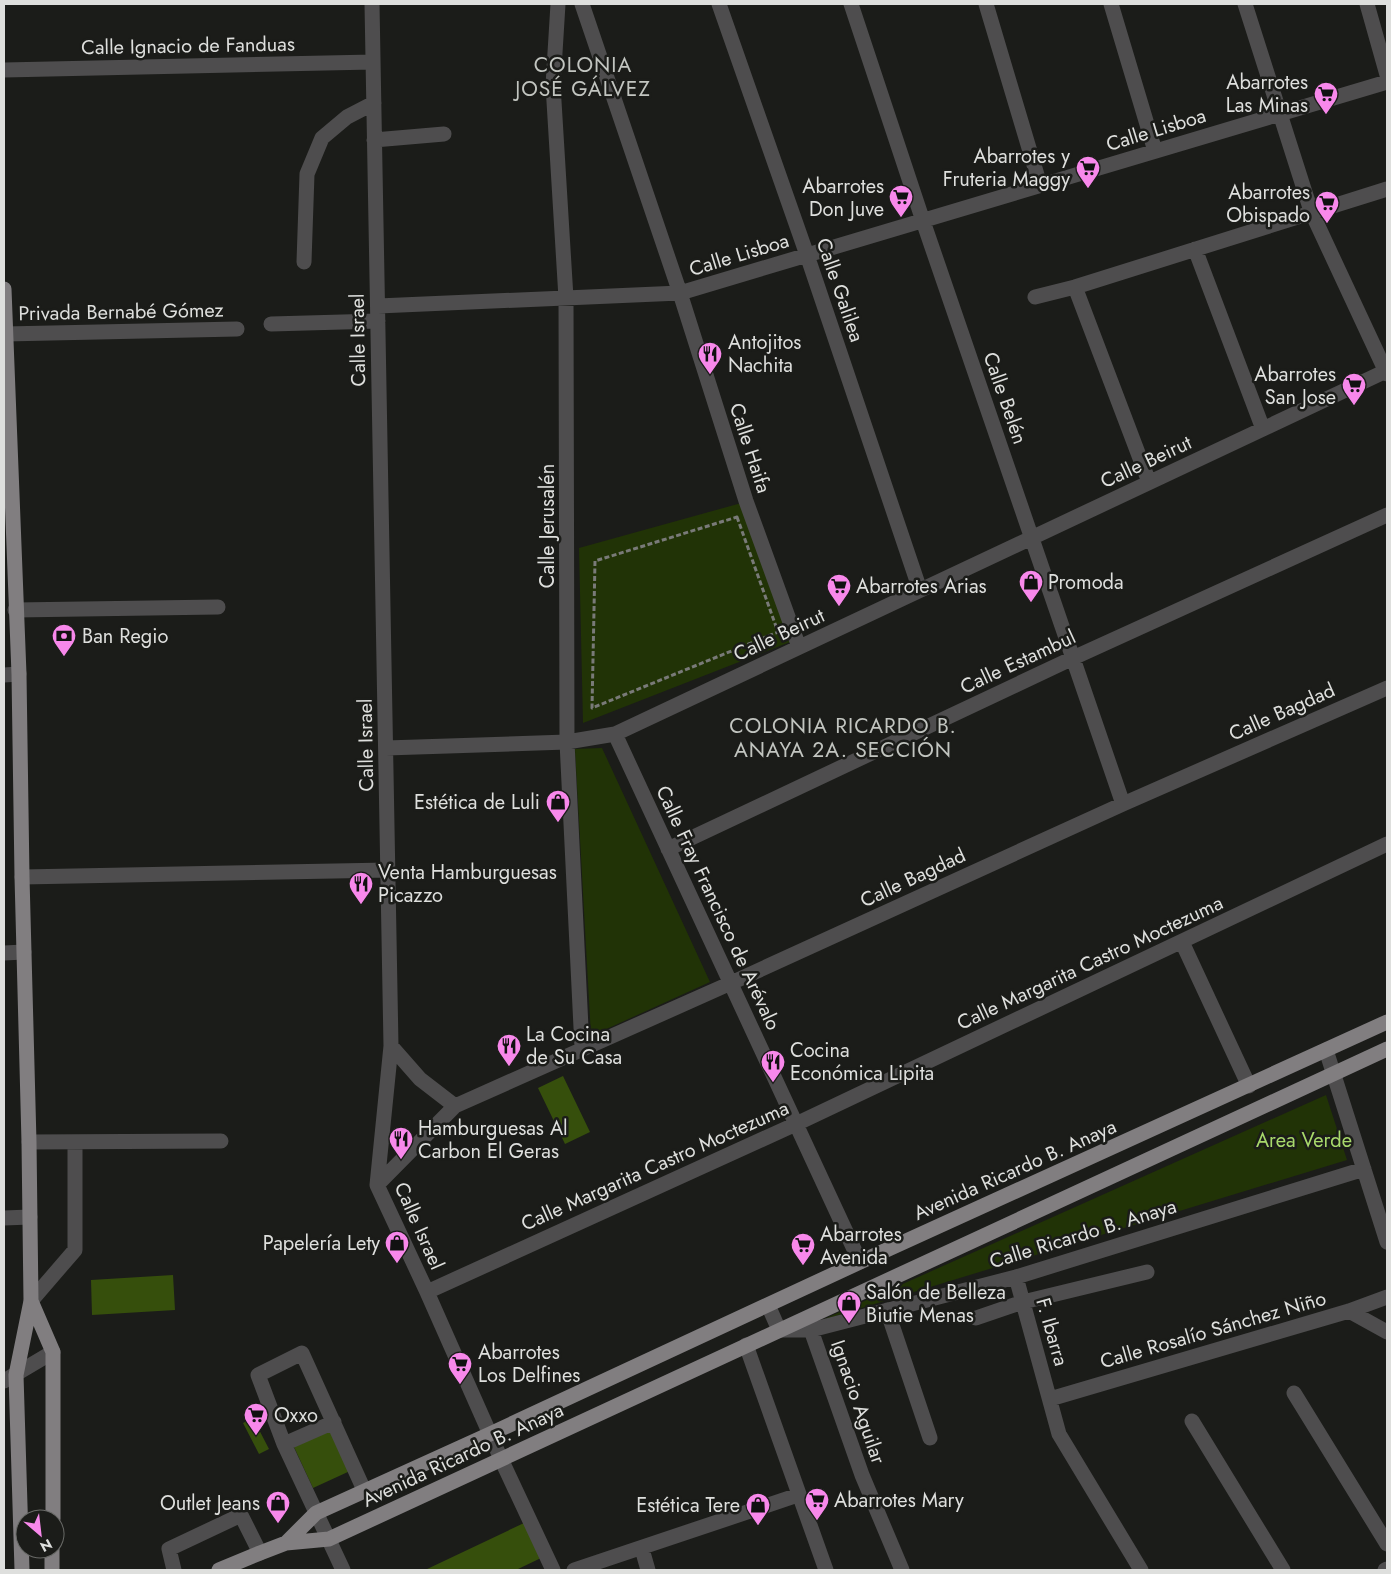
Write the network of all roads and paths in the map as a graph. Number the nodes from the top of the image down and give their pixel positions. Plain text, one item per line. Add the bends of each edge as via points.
1 (372, 4) edge
2 (558, 4) edge
3 (582, 4) edge
4 (719, 4) edge
5 (850, 4) edge
6 (986, 4) edge
7 (1111, 4) edge
8 (1245, 4) edge
9 (1367, 4) edge
10 (373, 62) junction
11 (4, 70) edge
12 (1387, 75) edge
13 (1387, 82) edge
14 (374, 103) junction
15 (1280, 114) junction
16 (444, 134) dead end
17 (374, 140) junction
18 (1155, 151) junction
19 (1040, 185) junction
20 (1387, 189) edge
21 (1311, 212) junction
22 (923, 221) junction
23 (1195, 249) junction
24 (807, 255) junction
25 (304, 262) dead end
26 (1075, 287) junction
27 (4, 289) edge
28 (680, 293) junction
29 (1036, 297) dead end
30 (566, 298) junction
31 (378, 306) junction
32 (378, 321) junction
33 (271, 324) dead end
34 (237, 329) dead end
35 (5, 334) edge
36 (1386, 372) edge
37 (7, 413) edge
38 (1263, 429) junction
39 (1149, 482) junction
40 (1387, 515) edge
41 (1032, 538) junction
42 (920, 590) junction
43 (218, 607) dead end
44 (16, 610) junction
45 (778, 632) joint
46 (800, 647) junction
47 (1073, 658) junction
48 (19, 674) junction
49 (4, 675) edge
50 (1387, 688) edge
51 (615, 734) junction
52 (567, 742) junction
53 (386, 748) junction
54 (1123, 804) junction
55 (1387, 844) edge
56 (668, 849) junction
57 (388, 870) junction
58 (22, 877) junction
59 (1182, 942) junction
60 (4, 952) edge
61 (24, 952) junction
62 (731, 983) junction
63 (1387, 1022) edge
64 (391, 1046) junction
65 (582, 1048) junction
66 (1387, 1049) edge
67 (1326, 1050) junction
68 (1334, 1074) junction
69 (1249, 1086) junction
70 (455, 1106) junction
71 (796, 1124) junction
72 (221, 1141) dead end
73 (29, 1142) junction
74 (75, 1142) junction
75 (1364, 1169) junction
76 (377, 1185) junction
77 (30, 1217) junction
78 (4, 1218) edge
79 (1387, 1242) edge
80 (860, 1262) junction
81 (1147, 1272) dead end
82 (1016, 1277) junction
83 (427, 1292) junction
84 (1387, 1297) edge
85 (31, 1301) junction
86 (1023, 1302) junction
87 (768, 1305) junction
88 (887, 1310) junction
89 (1349, 1311) junction
90 (976, 1318) dead end
91 (779, 1330) junction
92 (812, 1330) junction
93 (1387, 1332) edge
94 (746, 1345) junction
95 (53, 1352) junction
96 (10, 1378) edge
97 (1294, 1392) dead end
98 (1050, 1399) junction
99 (334, 1422) junction
100 (1192, 1422) dead end
101 (490, 1434) junction
102 (930, 1438) dead end
103 (284, 1444) junction
104 (501, 1459) junction
105 (364, 1490) junction
106 (798, 1495) junction
107 (52, 1509) edge
108 (316, 1513) junction
109 (328, 1539) junction
110 (286, 1544) junction
111 (1387, 1544) edge
112 (642, 1549) junction
113 (260, 1553) junction
114 (22, 1570) edge
115 (174, 1570) edge
116 (219, 1570) edge
117 (343, 1570) edge
118 (552, 1570) edge
119 (574, 1570) edge
120 (648, 1570) edge
121 (826, 1570) edge
122 (902, 1570) edge
123 (1141, 1570) edge
124 (1283, 1570) edge

1 - 10 street, Calle Israel
2 - 30 street, Calle Jerusalén via 553,85
3 - 28 street, Calle Haifa
4 - 24 street, Calle Galilea
5 - 22 street, Calle Belén
6 - 19 street
7 - 18 street
8 - 15 street
9 - 12 street
10 - 11 street, Calle Ignacio de Fanduas
10 - 14 street, Calle Israel
13 - 15 street, Calle Lisboa
14 - 17 street, Calle Israel
14 - 25 street via 347,117 322,138 307,174
15 - 18 street, Calle Lisboa
15 - 21 street
16 - 17 street
17 - 31 street, Calle Israel
18 - 19 street, Calle Lisboa
19 - 22 street, Calle Lisboa
20 - 21 street
21 - 23 street
21 - 36 street
22 - 24 street, Calle Lisboa
22 - 41 street, Calle Belén
23 - 26 street
23 - 38 street
24 - 28 street, Calle Lisboa
24 - 42 street, Calle Galilea
26 - 29 street
26 - 39 street
27 - 35 main road
28 - 30 street, Calle Lisboa
28 - 46 street, Calle Haifa via 746,501
30 - 31 street, Calle Lisboa
30 - 52 street, Calle Jerusalén
31 - 32 street, Calle Israel
32 - 33 street
32 - 53 street, Calle Israel
34 - 35 street, Privada Bernabé Gómez
35 - 37 main road
36 - 38 street, Calle Beirut
37 - 44 main road
38 - 39 street, Calle Beirut
39 - 41 street, Calle Beirut
40 - 47 street, Calle Estambul
41 - 42 street, Calle Beirut
41 - 47 street, Calle Belén
42 - 46 street, Calle Beirut
43 - 44 street
44 - 48 main road
45 - 45 path via 636,690 592,708 595,561 738,517
46 - 51 street, Calle Beirut
47 - 54 street, Calle Belén
47 - 56 street, Calle Estambul
48 - 49 street
48 - 58 main road
50 - 54 street, Calle Bagdad
51 - 52 street, Calle Beirut
51 - 56 street, Calle Fray Francisco de Arévalo
52 - 53 street, Calle Beirut
52 - 65 street, Calle Jerusalén
53 - 57 street, Calle Israel
54 - 62 street, Calle Bagdad
55 - 59 street, Calle Margarita Castro Moctezuma
56 - 62 street, Calle Fray Francisco de Arévalo
57 - 58 street
57 - 64 street, Calle Israel
58 - 61 main road
59 - 69 street
59 - 71 street, Calle Margarita Castro Moctezuma
60 - 61 street
61 - 73 main road
62 - 65 street, Calle Bagdad
62 - 71 street, Calle Fray Francisco de Arévalo
63 - 67 main road, Avenida Ricardo B. Anaya
64 - 70 street via 420,1079
64 - 76 street, Calle Israel
65 - 70 street, Calle Bagdad
66 - 68 main road, Avenida Ricardo B. Anaya
67 - 68 street
67 - 69 main road, Avenida Ricardo B. Anaya
68 - 75 street
68 - 91 main road, Avenida Ricardo B. Anaya
69 - 80 main road, Avenida Ricardo B. Anaya
70 - 76 street, Calle Bagdad
71 - 80 street, Calle Fray Francisco de Arévalo
71 - 83 street, Calle Margarita Castro Moctezuma
72 - 74 street
73 - 74 street
73 - 77 main road
74 - 85 street via 74,1250
75 - 79 street
75 - 82 street, Calle Ricardo B. Anaya
76 - 83 street, Calle Israel
77 - 78 street
77 - 85 main road
80 - 87 main road, Avenida Ricardo B. Anaya
81 - 86 street
82 - 86 street, F. Ibarra
82 - 88 street, Calle Ricardo B. Anaya
83 - 101 street, Calle Israel
84 - 89 street, Calle Rosalío Sánchez Niño
85 - 95 main road
85 - 96 main road
86 - 90 street
86 - 98 street, F. Ibarra
87 - 91 street
87 - 101 main road, Avenida Ricardo B. Anaya
88 - 92 street, Calle Ricardo B. Anaya
88 - 102 street
89 - 93 street
89 - 98 street, Calle Rosalío Sánchez Niño
91 - 92 street, Calle Ricardo B. Anaya
91 - 94 main road, Avenida Ricardo B. Anaya
92 - 122 street, Ignacio Aguilar via 862,1475
94 - 104 main road, Avenida Ricardo B. Anaya
94 - 106 street
95 - 96 street
95 - 107 main road
96 - 114 main road
97 - 111 street
98 - 123 street, F. Ibarra via 1059,1434
99 - 103 street
99 - 103 street via 302,1353 258,1376
99 - 105 street
100 - 124 street
101 - 104 street, Calle Israel
101 - 105 main road, Avenida Ricardo B. Anaya
103 - 108 street
104 - 109 main road, Avenida Ricardo B. Anaya
104 - 118 street, Calle Israel
105 - 108 main road, Avenida Ricardo B. Anaya
106 - 112 street
106 - 121 street
108 - 109 street
108 - 110 main road, Avenida Ricardo B. Anaya
109 - 110 main road, Avenida Ricardo B. Anaya
109 - 117 street
110 - 113 main road, Avenida Ricardo B. Anaya
112 - 119 street
112 - 120 street
113 - 115 street via 241,1514 169,1549
113 - 116 main road, Avenida Ricardo B. Anaya

